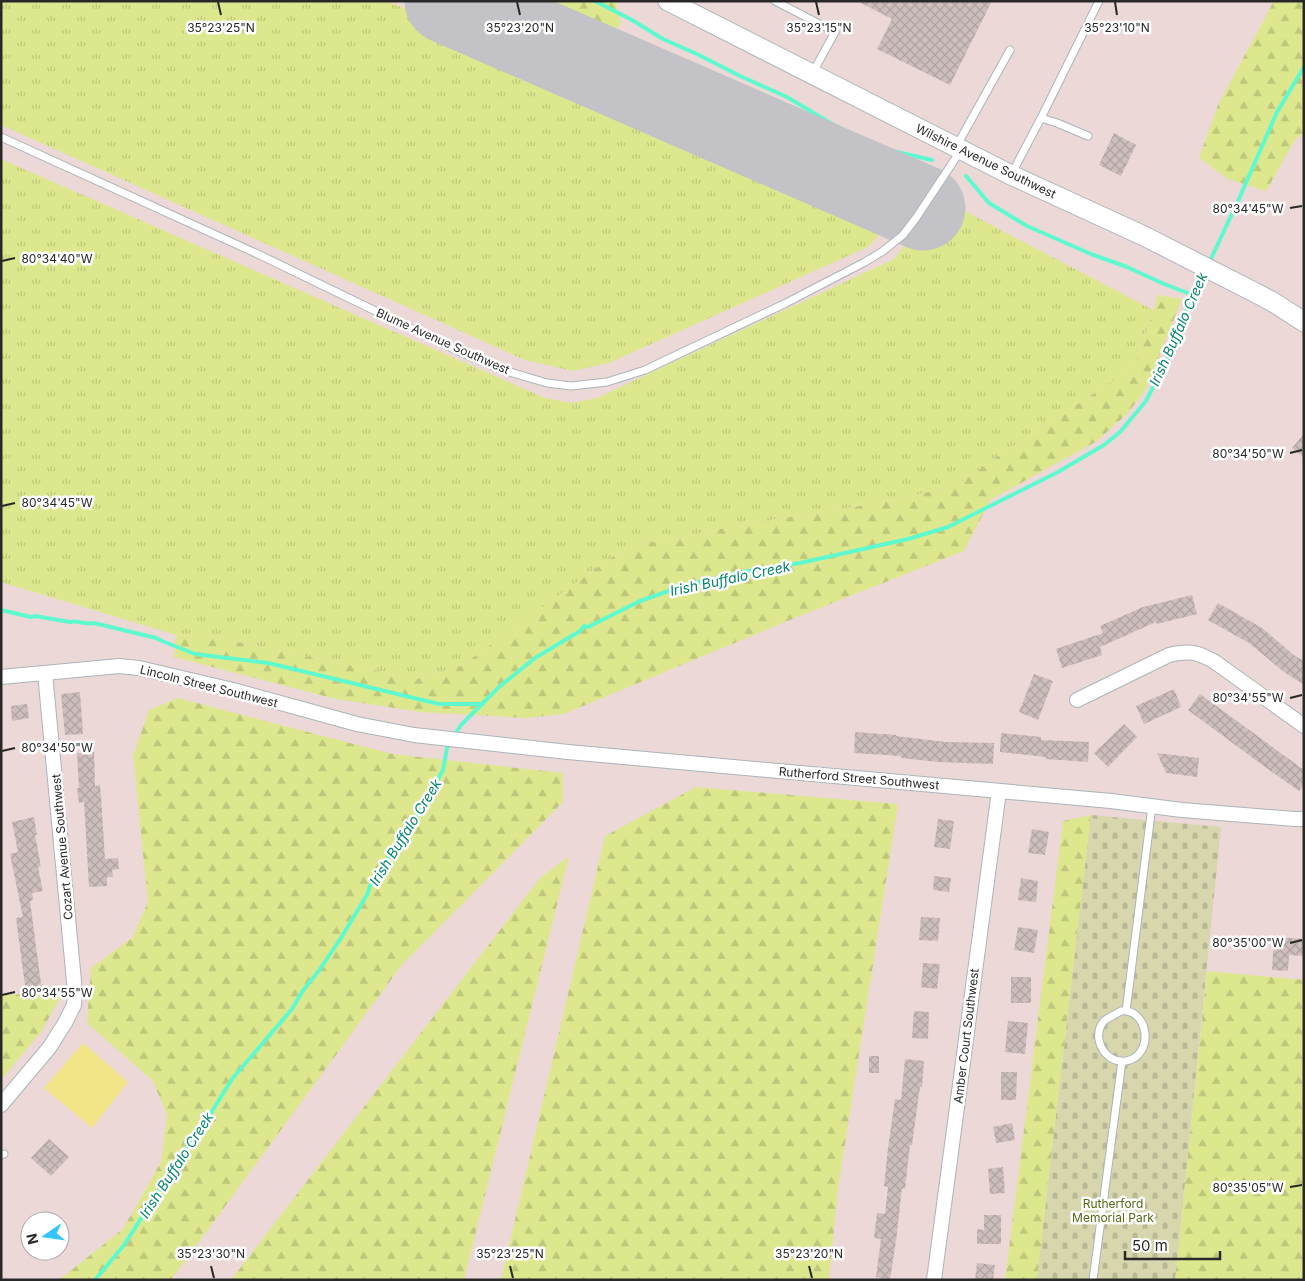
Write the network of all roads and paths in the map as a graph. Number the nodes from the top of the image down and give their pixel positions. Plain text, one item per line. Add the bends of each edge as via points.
1 (668, 1) edge
2 (775, 1) edge
3 (1099, 1) edge
4 (1010, 50) dead end
5 (812, 74) junction
6 (1041, 118) junction
7 (1, 136) edge
8 (1088, 136) dead end
9 (959, 148) junction
10 (1011, 175) junction
11 (1304, 322) edge
12 (45, 673) junction
13 (1, 677) edge
14 (1077, 700) dead end
15 (1304, 726) edge
16 (414, 735) joint
17 (999, 791) junction
18 (1152, 806) junction
19 (1304, 819) edge
20 (1126, 1011) junction
21 (1122, 1061) junction
22 (1, 1105) edge
23 (934, 1280) edge
24 (1093, 1280) edge

1 - 5 street, Wilshire Avenue Southwest
2 - 5 lane via 835,32
3 - 6 lane
4 - 9 lane, Blume Avenue Southwest
5 - 9 street, Wilshire Avenue Southwest
6 - 8 lane
6 - 10 lane
7 - 9 lane, Blume Avenue Southwest via 503,370 547,383 571,386 606,382 644,370 786,303 883,251 916,218
9 - 10 street, Wilshire Avenue Southwest
10 - 11 street, Wilshire Avenue Southwest via 1256,293
12 - 13 street, Lincoln Street Southwest
12 - 16 street, Lincoln Street Southwest via 119,666 139,668 357,724
12 - 22 street, Cozart Avenue Southwest via 74,1005 49,1048
14 - 15 street via 1169,655 1194,652 1216,662
16 - 17 street, Rutherford Street Southwest
17 - 18 street, Rutherford Street Southwest
17 - 23 street, Amber Court Southwest
18 - 19 street, Rutherford Street Southwest
18 - 20 lane
20 - 21 lane via 1139,1019 1145,1041 1138,1054 1131,1060
20 - 21 lane via 1109,1018 1099,1031 1100,1046 1104,1052
21 - 24 lane

